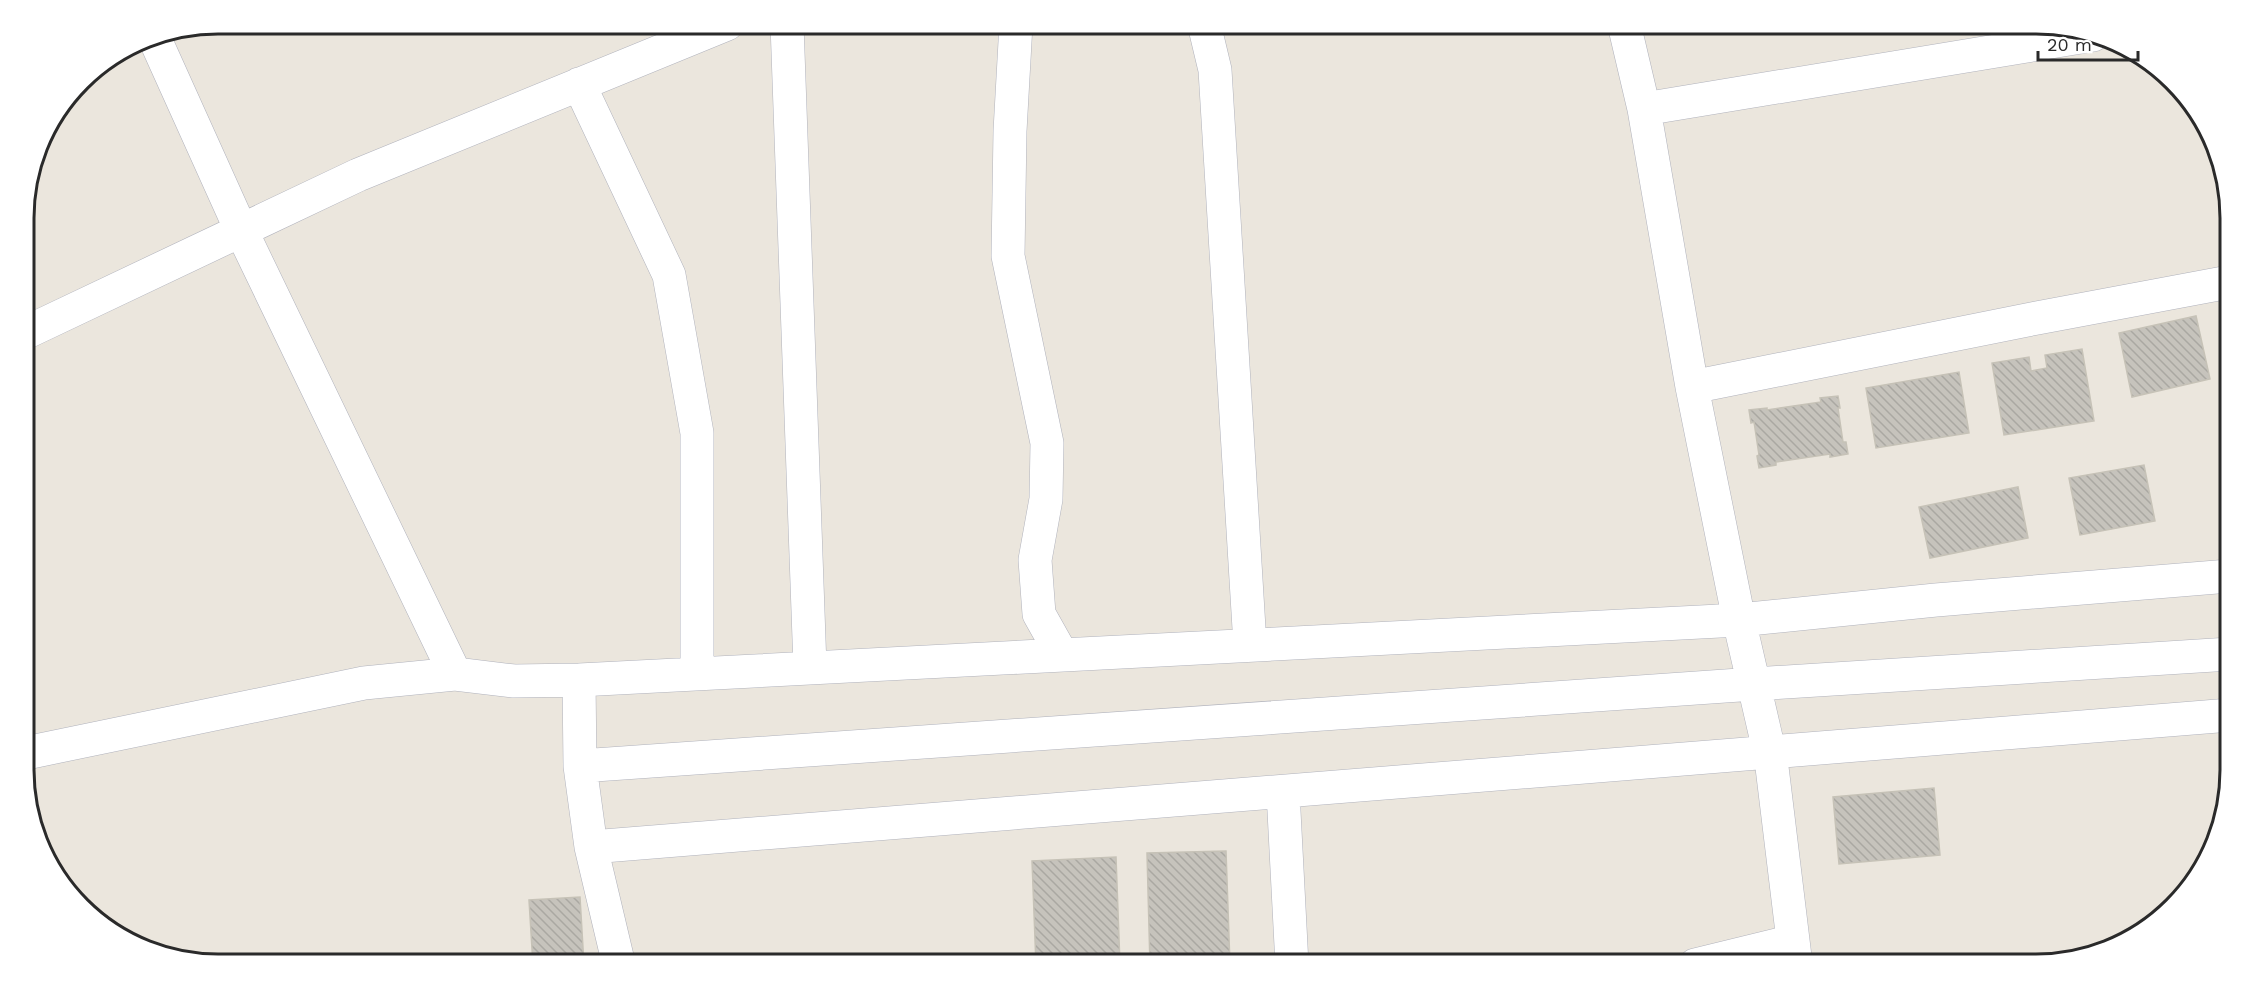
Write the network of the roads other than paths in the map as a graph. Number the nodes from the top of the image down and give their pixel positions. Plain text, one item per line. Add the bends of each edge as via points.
1 (701, 34) edge
2 (787, 34) edge
3 (1015, 34) edge
4 (1206, 34) edge
5 (1626, 34) edge
6 (2073, 38) edge
7 (157, 45) edge
8 (579, 84) junction
9 (1644, 110) junction
10 (241, 230) junction
11 (2220, 284) edge
12 (35, 328) edge
13 (1692, 387) junction
14 (2220, 577) edge
15 (1739, 620) junction
16 (1250, 645) junction
17 (1062, 655) junction
18 (2220, 655) edge
19 (810, 667) junction
20 (455, 674) junction
21 (697, 674) junction
22 (579, 680) junction
23 (1754, 684) junction
24 (2220, 716) edge
25 (34, 751) edge
26 (1769, 752) junction
27 (580, 766) junction
28 (1282, 792) junction
29 (591, 848) junction
30 (1795, 953) edge
31 (1291, 954) edge
32 (617, 955) edge

1 - 8 street
2 - 19 street
3 - 17 street via 1008,256 1047,443 1046,499 1035,561 1039,614
4 - 16 street via 1215,70
5 - 9 street
6 - 9 street
7 - 10 street
8 - 10 street via 358,175
8 - 21 street via 669,275 697,433
9 - 13 street
10 - 12 street
10 - 20 street
11 - 13 street
13 - 15 street
14 - 15 street
15 - 16 street
15 - 23 street
16 - 17 street
17 - 19 street
18 - 23 street
19 - 21 street
20 - 22 street via 514,681
20 - 25 street via 364,683
21 - 22 street
22 - 27 street
23 - 26 street
23 - 27 street
24 - 26 street
26 - 28 street
26 - 30 street
27 - 29 street
28 - 29 street
28 - 31 street
29 - 32 street

